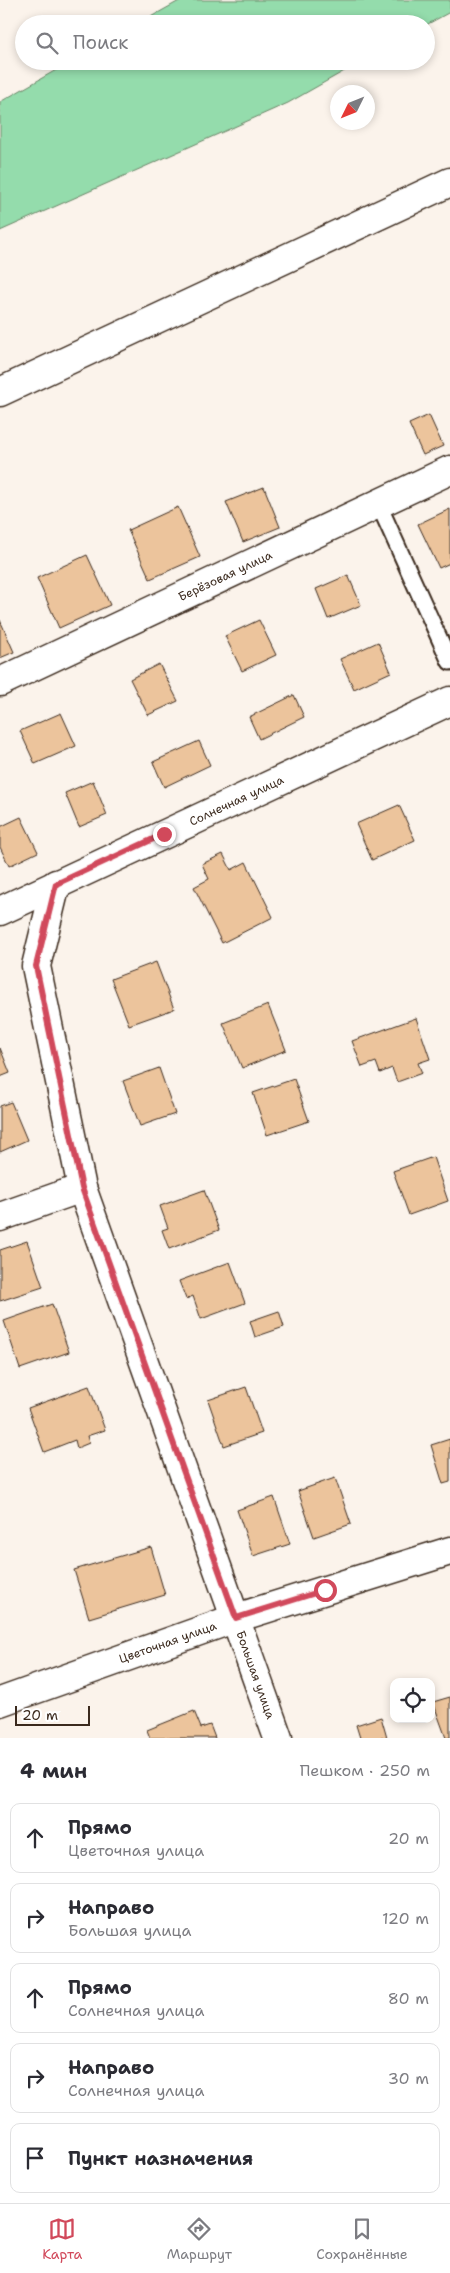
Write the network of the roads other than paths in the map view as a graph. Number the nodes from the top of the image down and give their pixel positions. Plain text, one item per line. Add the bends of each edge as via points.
1 (450, 182) edge
2 (0, 392) edge
3 (450, 470) edge
4 (378, 503) junction
5 (450, 662) edge
6 (0, 682) edge
7 (450, 701) edge
8 (56, 884) junction
9 (0, 911) edge
10 (82, 1188) junction
11 (0, 1217) edge
12 (450, 1551) edge
13 (236, 1618) junction
14 (0, 1702) edge
15 (278, 1738) edge

1 - 2 street
3 - 4 street, Берёзовая улица
4 - 5 lane
4 - 6 street, Берёзовая улица
7 - 8 street, Солнечная улица
8 - 9 street, Солнечная улица
8 - 10 street via 36,966
10 - 11 street
10 - 13 street, Большая улица
12 - 13 street, Цветочная улица
13 - 14 street, Цветочная улица
13 - 15 street, Большая улица

